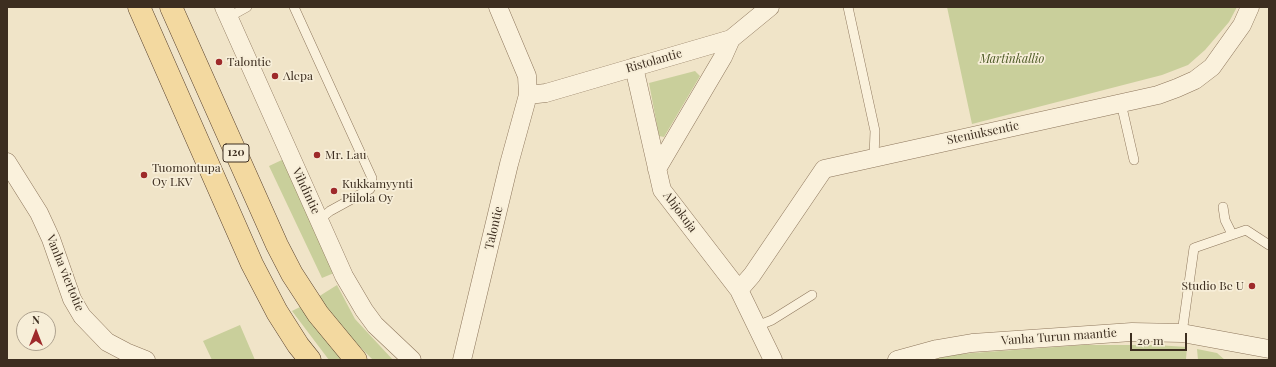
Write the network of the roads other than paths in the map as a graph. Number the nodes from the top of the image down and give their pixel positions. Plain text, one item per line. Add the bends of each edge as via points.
1 (138, 7) edge
2 (171, 7) edge
3 (247, 7) edge
4 (294, 7) edge
5 (498, 7) edge
6 (770, 7) edge
7 (848, 7) edge
8 (1250, 7) edge
9 (226, 12) edge
10 (731, 39) junction
11 (634, 67) junction
12 (528, 95) junction
13 (1121, 103) junction
14 (874, 157) junction
15 (1134, 160) dead end
16 (7, 162) edge
17 (657, 169) junction
18 (1222, 207) dead end
19 (320, 220) junction
20 (1232, 234) junction
21 (1269, 245) edge
22 (739, 290) junction
23 (812, 295) dead end
24 (757, 326) junction
25 (1182, 333) junction
26 (1269, 349) edge
27 (146, 360) edge
28 (310, 360) edge
29 (356, 360) edge
30 (412, 360) edge
31 (462, 360) edge
32 (773, 360) edge
33 (896, 360) edge

1 - 28 main road, 120 via 252,264 277,312
2 - 29 main road, 120 via 292,274 318,314
3 - 9 lane
4 - 19 lane via 372,178 370,189 330,211
5 - 12 street, Talontie via 527,76
6 - 10 street, Ristolantie
7 - 14 lane via 875,131
8 - 13 street, Steniuksentie via 1226,49 1212,67 1195,80 1158,95
9 - 19 street, Vihdintie
10 - 11 street, Ristolantie
10 - 17 street
11 - 12 street, Ristolantie via 546,93
11 - 17 street, Ahjokuja
12 - 31 street, Talontie
13 - 14 street, Steniuksentie
13 - 15 lane
14 - 22 street, Steniuksentie via 824,168 752,275
16 - 27 street, Vanha viertotie via 42,220 72,298 82,316 107,342
17 - 22 street, Ahjokuja via 662,190
18 - 20 lane
19 - 30 street, Vihdintie via 344,276 364,310 386,336
20 - 21 lane via 1246,230
20 - 25 lane via 1194,248
22 - 24 street, Ahjokuja
23 - 24 lane via 772,320
24 - 32 street, Ahjokuja
25 - 26 street, Vanha Turun maantie
25 - 33 street, Vanha Turun maantie via 1086,334 972,343

